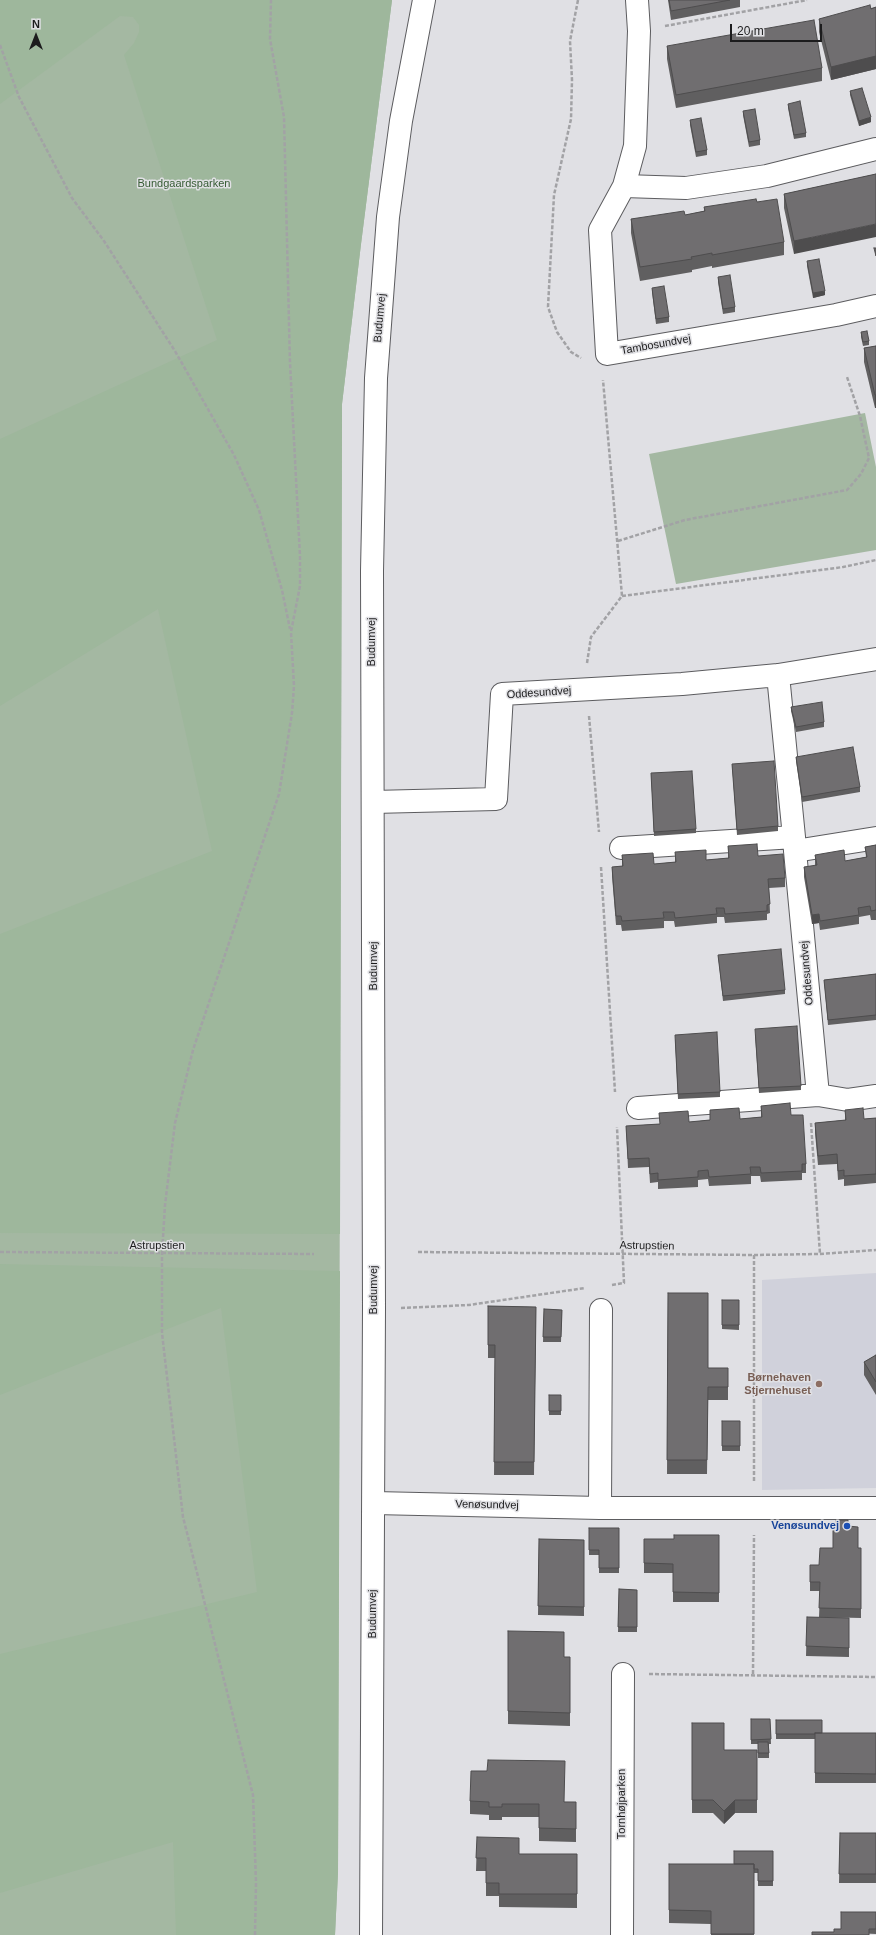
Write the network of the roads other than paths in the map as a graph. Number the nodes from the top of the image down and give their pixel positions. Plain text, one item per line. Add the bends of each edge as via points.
1 (424, 0) edge
2 (637, 0) edge
3 (876, 149) edge
4 (624, 186) junction
5 (876, 306) edge
6 (876, 659) edge
7 (778, 675) junction
8 (373, 802) junction
9 (876, 838) edge
10 (795, 844) junction
11 (621, 848) dead end
12 (813, 1096) junction
13 (876, 1096) edge
14 (638, 1108) dead end
15 (601, 1310) dead end
16 (374, 1503) junction
17 (600, 1508) junction
18 (876, 1508) edge
19 (622, 1674) road end
20 (371, 1935) edge
21 (622, 1935) edge

1 - 8 street, Budumvej via 401,122 388,217 376,378 372,571
2 - 4 street, Tambosundvej via 639,31 635,146
3 - 4 street via 766,176 686,188
4 - 5 street, Tambosundvej via 600,230 607,354
6 - 7 street, Oddesundvej
7 - 8 street, Oddesundvej via 682,684 502,694 496,799
7 - 10 street, Oddesundvej
8 - 16 street, Budumvej
9 - 10 street
10 - 11 street
10 - 12 street, Oddesundvej
12 - 13 street via 848,1100
12 - 14 street
15 - 17 street
16 - 17 street, Venøsundvej
16 - 20 street, Budumvej
17 - 18 street, Venøsundvej
19 - 21 street, Tornhøjparken

